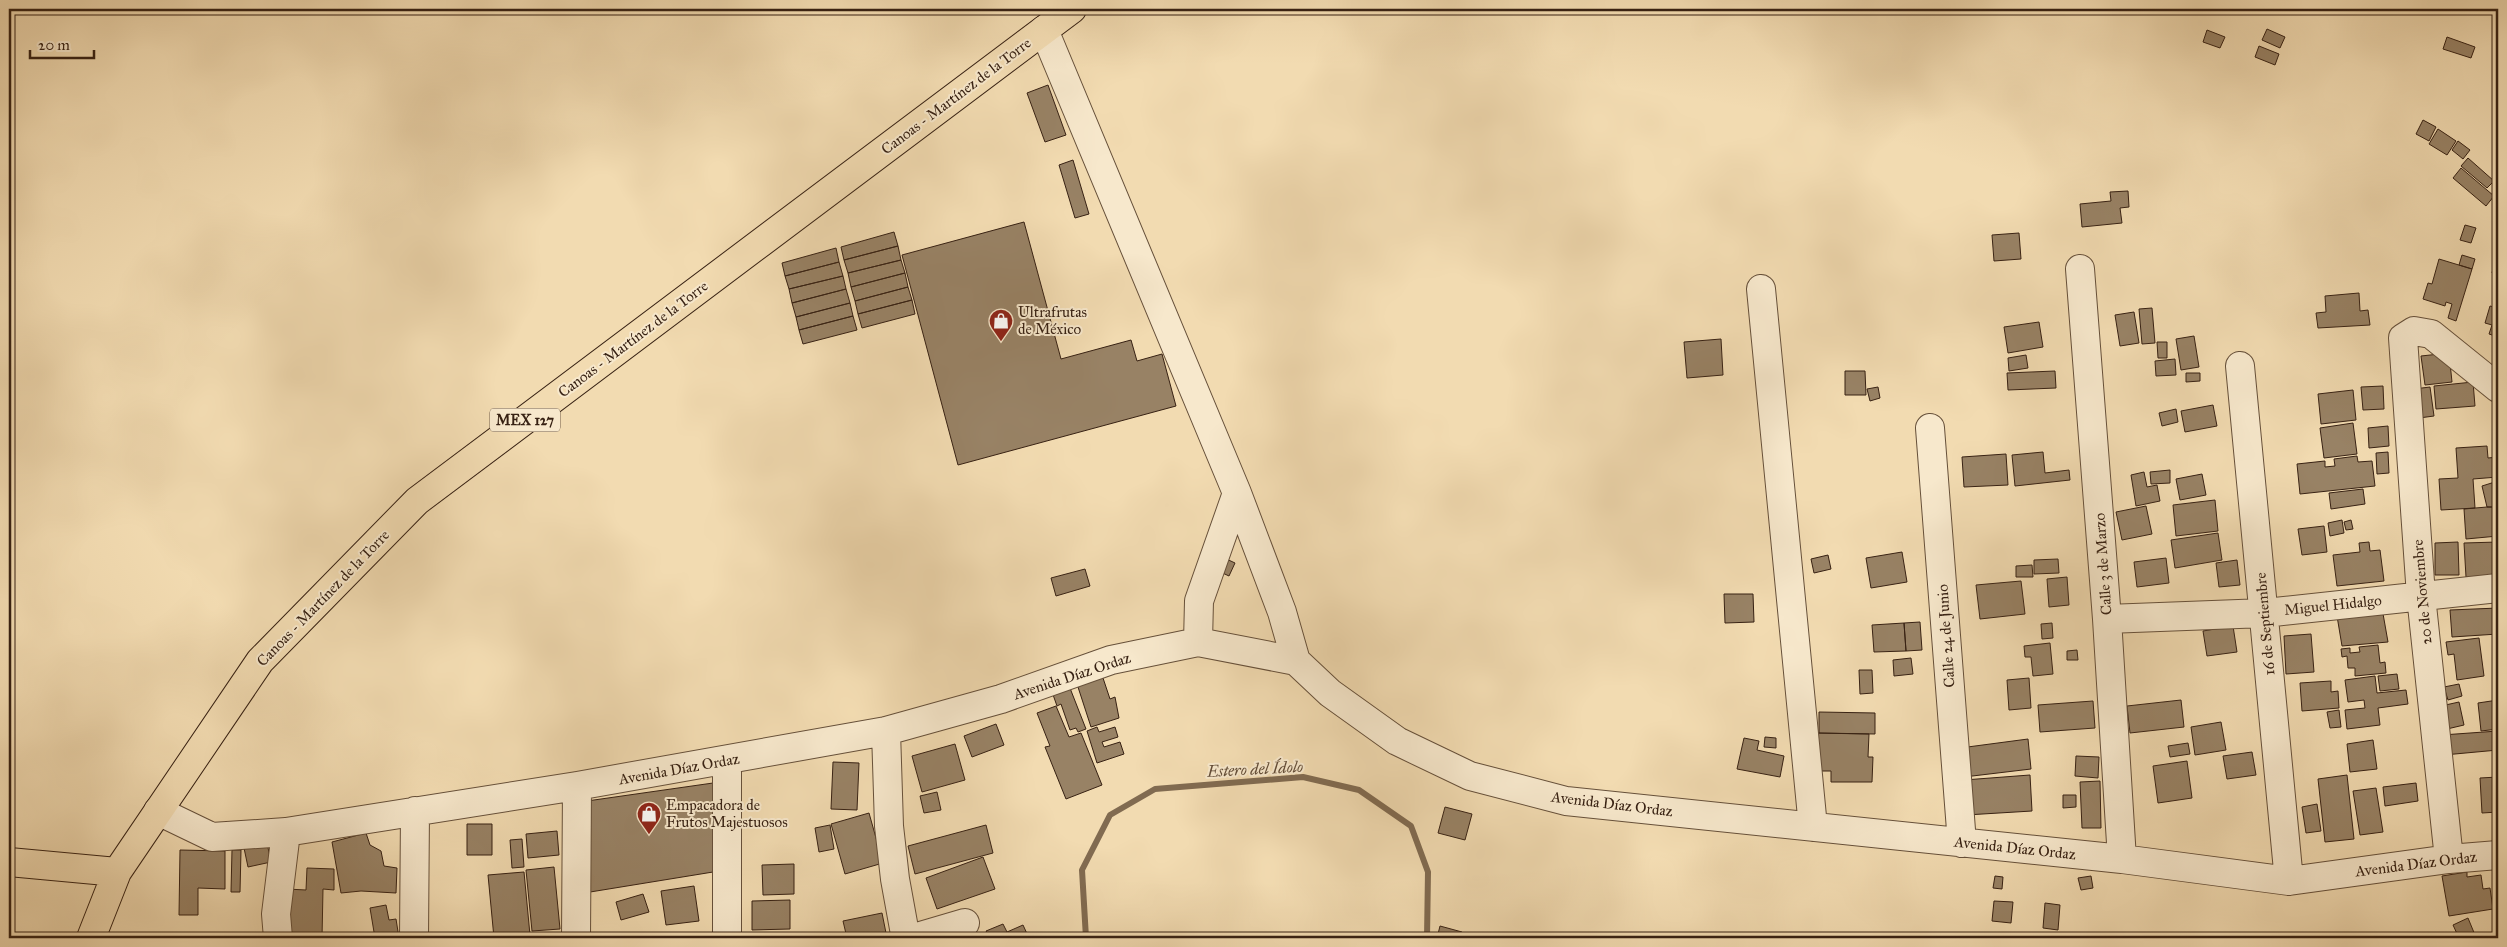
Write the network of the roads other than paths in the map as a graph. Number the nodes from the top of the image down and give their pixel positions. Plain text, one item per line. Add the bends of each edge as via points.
1 (1072, 9) edge
2 (1044, 30) junction
3 (2080, 269) dead end
4 (1760, 288) dead end
5 (2240, 366) dead end
6 (2498, 388) edge
7 (1930, 428) dead end
8 (1237, 494) junction
9 (2498, 588) edge
10 (2421, 596) junction
11 (2265, 613) junction
12 (2107, 619) junction
13 (1198, 642) junction
14 (1296, 661) junction
15 (886, 731) junction
16 (727, 761) junction
17 (578, 786) junction
18 (158, 811) junction
19 (415, 811) junction
20 (1813, 827) junction
21 (286, 832) junction
22 (1962, 843) junction
23 (2498, 855) edge
24 (2450, 858) junction
25 (2122, 859) junction
26 (9, 862) edge
27 (116, 872) junction
28 (2289, 881) junction
29 (965, 922) dead end
30 (91, 938) edge
31 (278, 938) edge
32 (414, 938) edge
33 (576, 938) edge
34 (727, 938) edge

1 - 2 main road, Canoas - Martínez de la Torre / MEX 127
2 - 8 street
2 - 18 main road, Canoas - Martínez de la Torre / MEX 127 via 417,501 260,661
3 - 12 street, Calle 3 de Marzo
4 - 20 street
5 - 11 street, 16 de Septiembre
6 - 10 street, 20 de Noviembre via 2431,334 2414,331 2403,338
7 - 22 street, Calle 24 de Junio
8 - 13 street via 1199,601
8 - 14 street via 1282,612
9 - 10 street, Miguel Hidalgo
10 - 11 street, Miguel Hidalgo
10 - 24 street, 20 de Noviembre
11 - 12 street, Miguel Hidalgo
11 - 28 street, 16 de Septiembre
12 - 25 street, Calle 3 de Marzo
13 - 14 street, Avenida Díaz Ordaz
13 - 15 street, Avenida Díaz Ordaz via 1111,660 1002,698
14 - 20 street, Avenida Díaz Ordaz via 1330,693 1397,741 1470,776 1566,800
15 - 16 street, Avenida Díaz Ordaz
15 - 29 street via 889,826 905,934 914,938
16 - 17 street, Avenida Díaz Ordaz
16 - 34 street
17 - 19 street, Avenida Díaz Ordaz
17 - 33 street
18 - 21 street, Avenida Díaz Ordaz via 212,837
18 - 27 main road, Canoas - Martínez de la Torre / MEX 127
19 - 21 street, Avenida Díaz Ordaz
19 - 32 street
20 - 22 street, Avenida Díaz Ordaz
21 - 31 street via 276,914
22 - 25 street, Avenida Díaz Ordaz
23 - 24 street, Avenida Díaz Ordaz
24 - 28 street, Avenida Díaz Ordaz
25 - 28 street, Avenida Díaz Ordaz
26 - 27 main road
27 - 30 main road, Canoas - Martínez de la Torre / MEX 127

